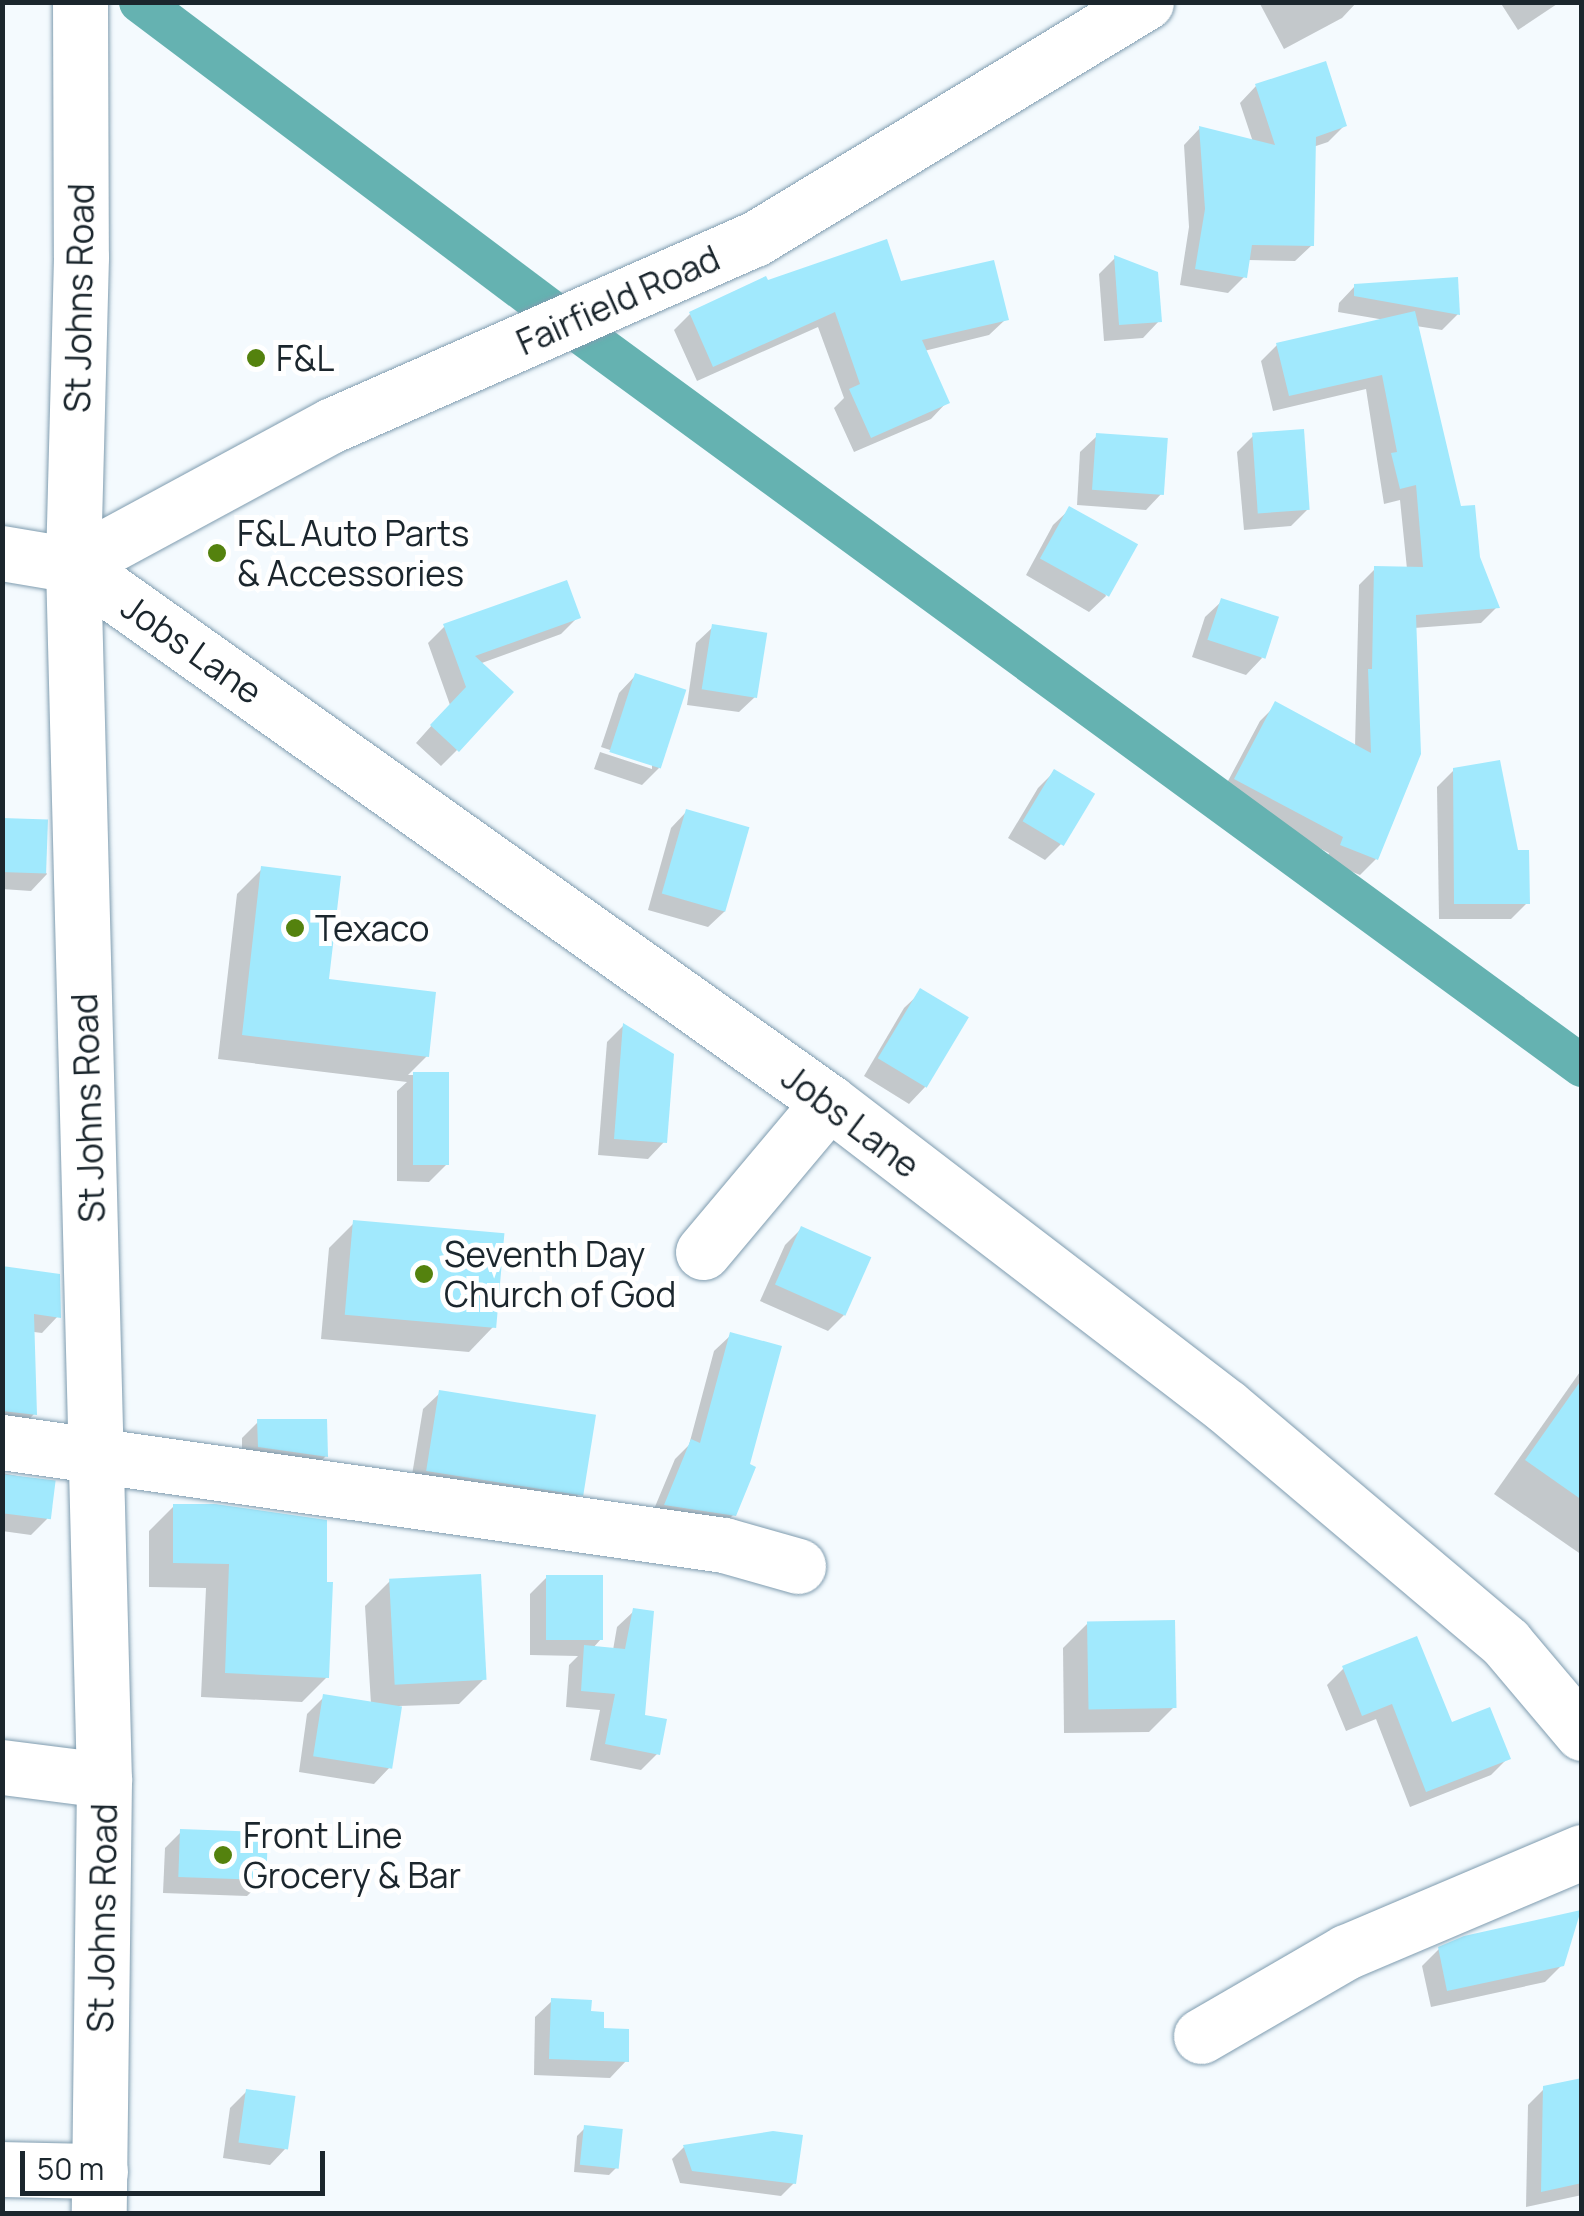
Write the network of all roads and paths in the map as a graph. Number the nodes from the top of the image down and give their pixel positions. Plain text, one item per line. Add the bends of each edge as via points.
1 (80, 2) edge
2 (1146, 2) edge
3 (2, 553) edge
4 (73, 565) junction
5 (829, 1102) junction
6 (703, 1252) dead end
7 (2, 1442) edge
8 (95, 1455) junction
9 (798, 1566) dead end
10 (1582, 1734) edge
11 (2, 1767) edge
12 (104, 1780) junction
13 (1582, 1852) edge
14 (1201, 2036) dead end
15 (2, 2169) edge
16 (99, 2192) edge

1 - 4 street, St Johns Road
2 - 4 street, Fairfield Road via 754,239 332,426
3 - 4 street
4 - 5 street, Jobs Lane
4 - 8 street, St Johns Road
5 - 6 street
5 - 10 street, Jobs Lane via 1227,1407 1506,1643
7 - 8 street
8 - 9 street via 724,1545
8 - 12 street, St Johns Road
11 - 12 street
12 - 16 street, St Johns Road
13 - 14 street via 1346,1952
15 - 16 street

